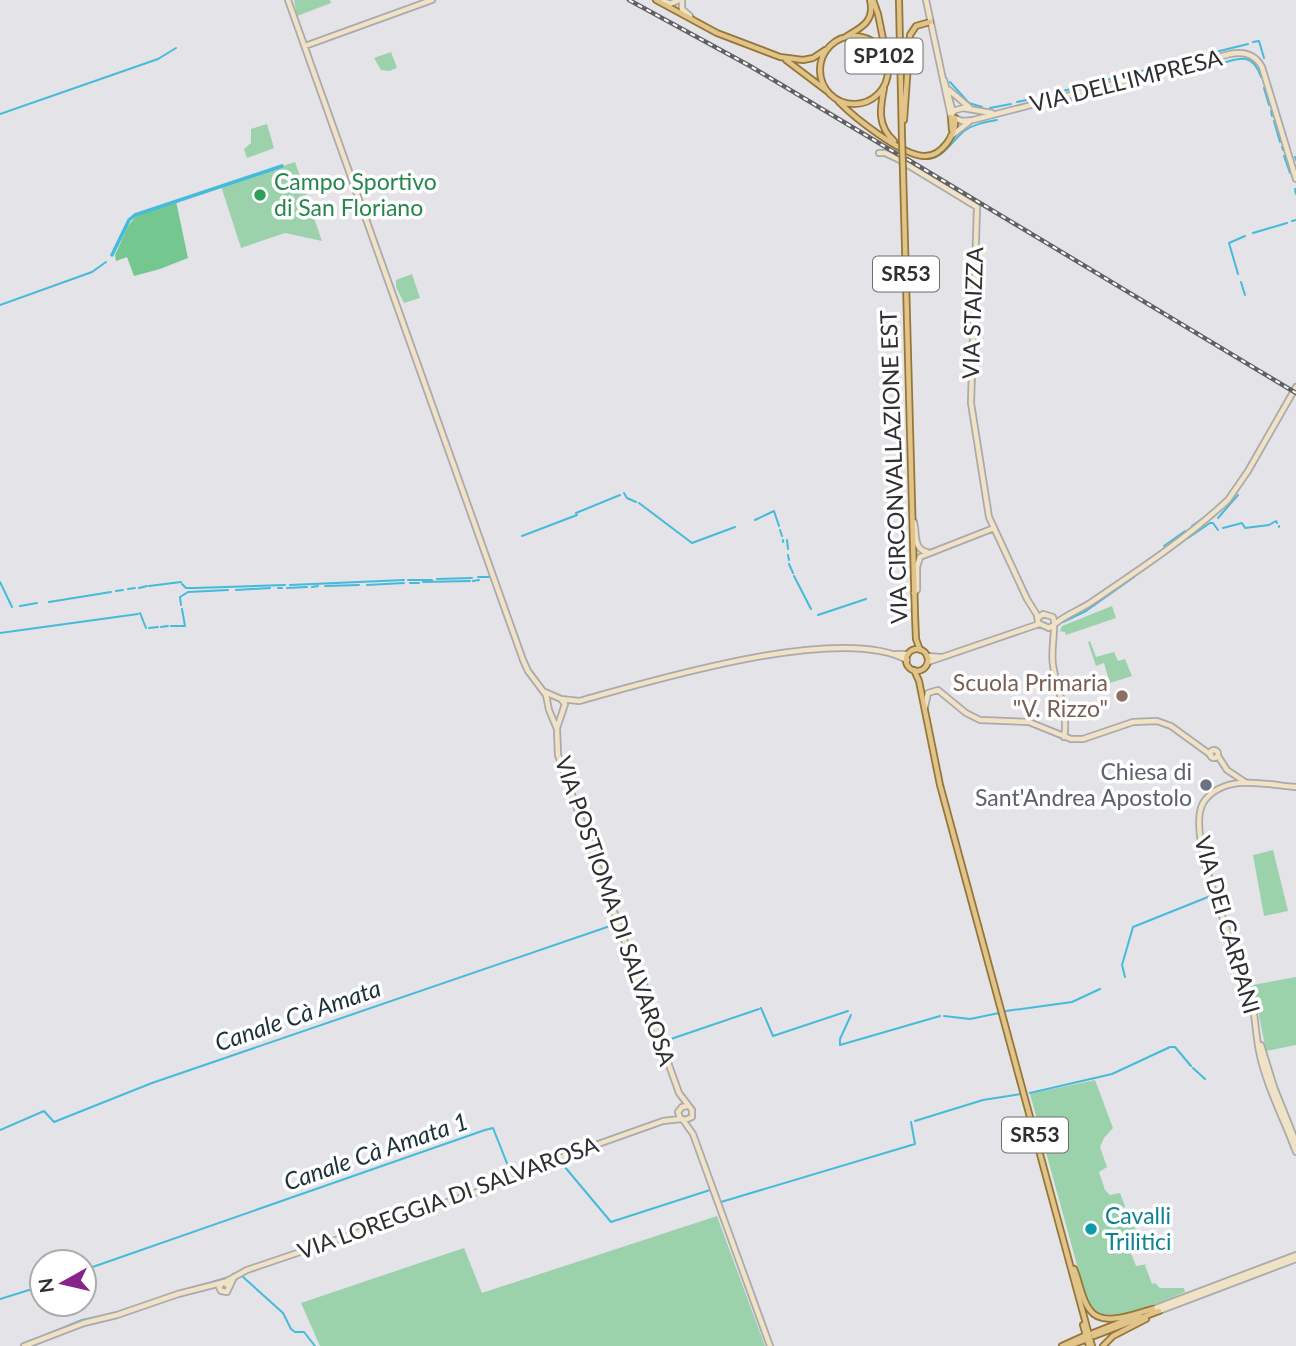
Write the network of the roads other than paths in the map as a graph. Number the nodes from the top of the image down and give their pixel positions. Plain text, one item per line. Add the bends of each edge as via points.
1 (288, 0) edge
2 (432, 0) edge
3 (658, 0) edge
4 (680, 0) edge
5 (871, 0) edge
6 (898, 0) edge
7 (926, 0) edge
8 (675, 10) junction
9 (930, 22) junction
10 (721, 35) junction
11 (843, 38) junction
12 (305, 46) junction
13 (829, 48) junction
14 (779, 57) junction
15 (886, 63) junction
16 (886, 82) junction
17 (945, 84) junction
18 (834, 97) junction
19 (973, 110) junction
20 (996, 113) junction
21 (952, 115) junction
22 (973, 120) junction
23 (902, 137) junction
24 (951, 137) junction
25 (900, 146) junction
26 (879, 153) dead end
27 (1296, 179) edge
28 (1296, 387) edge
29 (912, 519) junction
30 (994, 528) junction
31 (928, 552) junction
32 (914, 593) junction
33 (1053, 617) junction
34 (1065, 617) junction
35 (1041, 620) junction
36 (1055, 625) junction
37 (1054, 637) junction
38 (916, 639) junction
39 (920, 650) junction
40 (909, 655) junction
41 (927, 656) junction
42 (942, 657) junction
43 (928, 662) junction
44 (917, 670) junction
45 (543, 691) junction
46 (559, 698) junction
47 (579, 701) junction
48 (548, 705) junction
49 (925, 711) junction
50 (564, 713) junction
51 (552, 714) junction
52 (557, 729) junction
53 (1064, 737) junction
54 (1236, 780) junction
55 (1296, 787) edge
56 (1258, 1038) junction
57 (679, 1093) junction
58 (687, 1106) junction
59 (679, 1110) junction
60 (692, 1117) junction
61 (682, 1119) junction
62 (663, 1121) junction
63 (693, 1134) junction
64 (1296, 1142) edge
65 (1296, 1152) edge
66 (1068, 1255) junction
67 (1296, 1257) edge
68 (225, 1283) junction
69 (206, 1287) junction
70 (220, 1290) junction
71 (1153, 1309) junction
72 (1159, 1311) junction
73 (24, 1346) edge
74 (770, 1346) edge
75 (1062, 1346) edge
76 (1068, 1346) edge
77 (1091, 1346) edge
78 (1102, 1346) edge

1 - 12 street, VIA POSTIOMA DI SALVAROSA
2 - 12 street
3 - 4 street via 671,4
3 - 8 main road, SP102
4 - 8 street
4 - 10 street via 684,12
5 - 11 main road via 867,23
5 - 15 main road
6 - 23 main road, VIA CIRCONVALLAZIONE EST / SR53
7 - 9 street
8 - 10 main road, SP102
9 - 17 street
9 - 23 main road via 916,26 910,35
10 - 14 main road, SP102
11 - 13 main road, SP102
11 - 15 main road, SP102 via 869,40
12 - 45 street, VIA POSTIOMA DI SALVAROSA via 525,665
13 - 14 main road, SP102 via 805,60
13 - 18 main road, SP102 via 821,72
14 - 18 main road, SP102
15 - 16 main road, SP102
16 - 18 main road, SP102 via 877,95 864,102
16 - 25 main road via 881,119 887,134
17 - 19 street
17 - 21 street
18 - 25 main road
19 - 20 street, VIA DELL'IMPRESA
19 - 21 street, VIA DELL'IMPRESA via 961,107
20 - 22 street, VIA DELL'IMPRESA
20 - 27 street, VIA DELL'IMPRESA via 1245,53 1263,70
21 - 22 street, VIA DELL'IMPRESA via 962,121
21 - 24 main road
22 - 24 street, VIA DELL'IMPRESA
23 - 29 main road, VIA CIRCONVALLAZIONE EST / SR53, bridge
24 - 25 main road via 931,155 917,155
26 - 30 street, VIA STAIZZA via 898,159 977,208 970,396
28 - 34 street via 1228,500 1194,529
29 - 31 street via 917,546
29 - 32 main road, VIA CIRCONVALLAZIONE EST / SR53
30 - 31 street
30 - 35 street, VIA STAIZZA
31 - 32 street via 918,561
32 - 38 main road, VIA CIRCONVALLAZIONE EST
33 - 34 street
33 - 35 street
33 - 36 street
34 - 36 street
35 - 36 street
35 - 37 street, VIA STAIZZA
35 - 42 street
36 - 37 street
37 - 53 street via 1052,663
38 - 39 main road
38 - 40 main road
39 - 40 main road, VIA CIRCONVALLAZIONE EST
39 - 41 main road, VIA CIRCONVALLAZIONE EST
40 - 44 main road via 909,666
40 - 47 street via 853,649 777,653
41 - 42 street
41 - 43 main road
42 - 43 street
43 - 44 main road
44 - 49 main road
45 - 46 street
45 - 48 street, VIA POSTIOMA DI SALVAROSA
46 - 47 street
46 - 48 street
46 - 50 street via 565,704
47 - 50 street
48 - 51 street, VIA POSTIOMA DI SALVAROSA
49 - 53 street via 929,692 937,690 980,720 1029,722
49 - 66 main road, SR53 via 936,770
50 - 51 street
50 - 52 street, VIA POSTIOMA DI SALVAROSA
51 - 52 street, VIA POSTIOMA DI SALVAROSA
52 - 57 street, VIA POSTIOMA DI SALVAROSA via 559,758
53 - 54 street via 1079,740 1130,723 1152,721 1170,726 1205,749
54 - 55 street
54 - 56 street, VIA DEI CARPANI via 1204,802 1198,831 1250,992
56 - 64 street, VIA DEI CARPANI
56 - 65 street, VIA DEI CARPANI via 1267,1078
57 - 58 street, VIA POSTIOMA DI SALVAROSA
57 - 59 street, VIA POSTIOMA DI SALVAROSA
58 - 59 street, VIA LOREGGIA DI SALVAROSA
58 - 60 street, VIA POSTIOMA DI SALVAROSA
59 - 61 street, VIA POSTIOMA DI SALVAROSA
59 - 62 street, VIA LOREGGIA DI SALVAROSA
60 - 61 street, VIA LOREGGIA DI SALVAROSA
60 - 63 street
61 - 62 street, VIA LOREGGIA DI SALVAROSA
61 - 63 street
62 - 68 street, VIA LOREGGIA DI SALVAROSA via 511,1175 492,1187 247,1270
63 - 74 street
66 - 71 main road via 1086,1303 1097,1317
66 - 77 main road, SR53
67 - 71 street
67 - 72 street
68 - 69 street
68 - 70 street, VIA LOREGGIA DI SALVAROSA
68 - 70 street via 227,1292
69 - 70 street
69 - 73 street
71 - 72 main road via 1093,1334
72 - 78 main road
75 - 76 main road via 1084,1338

